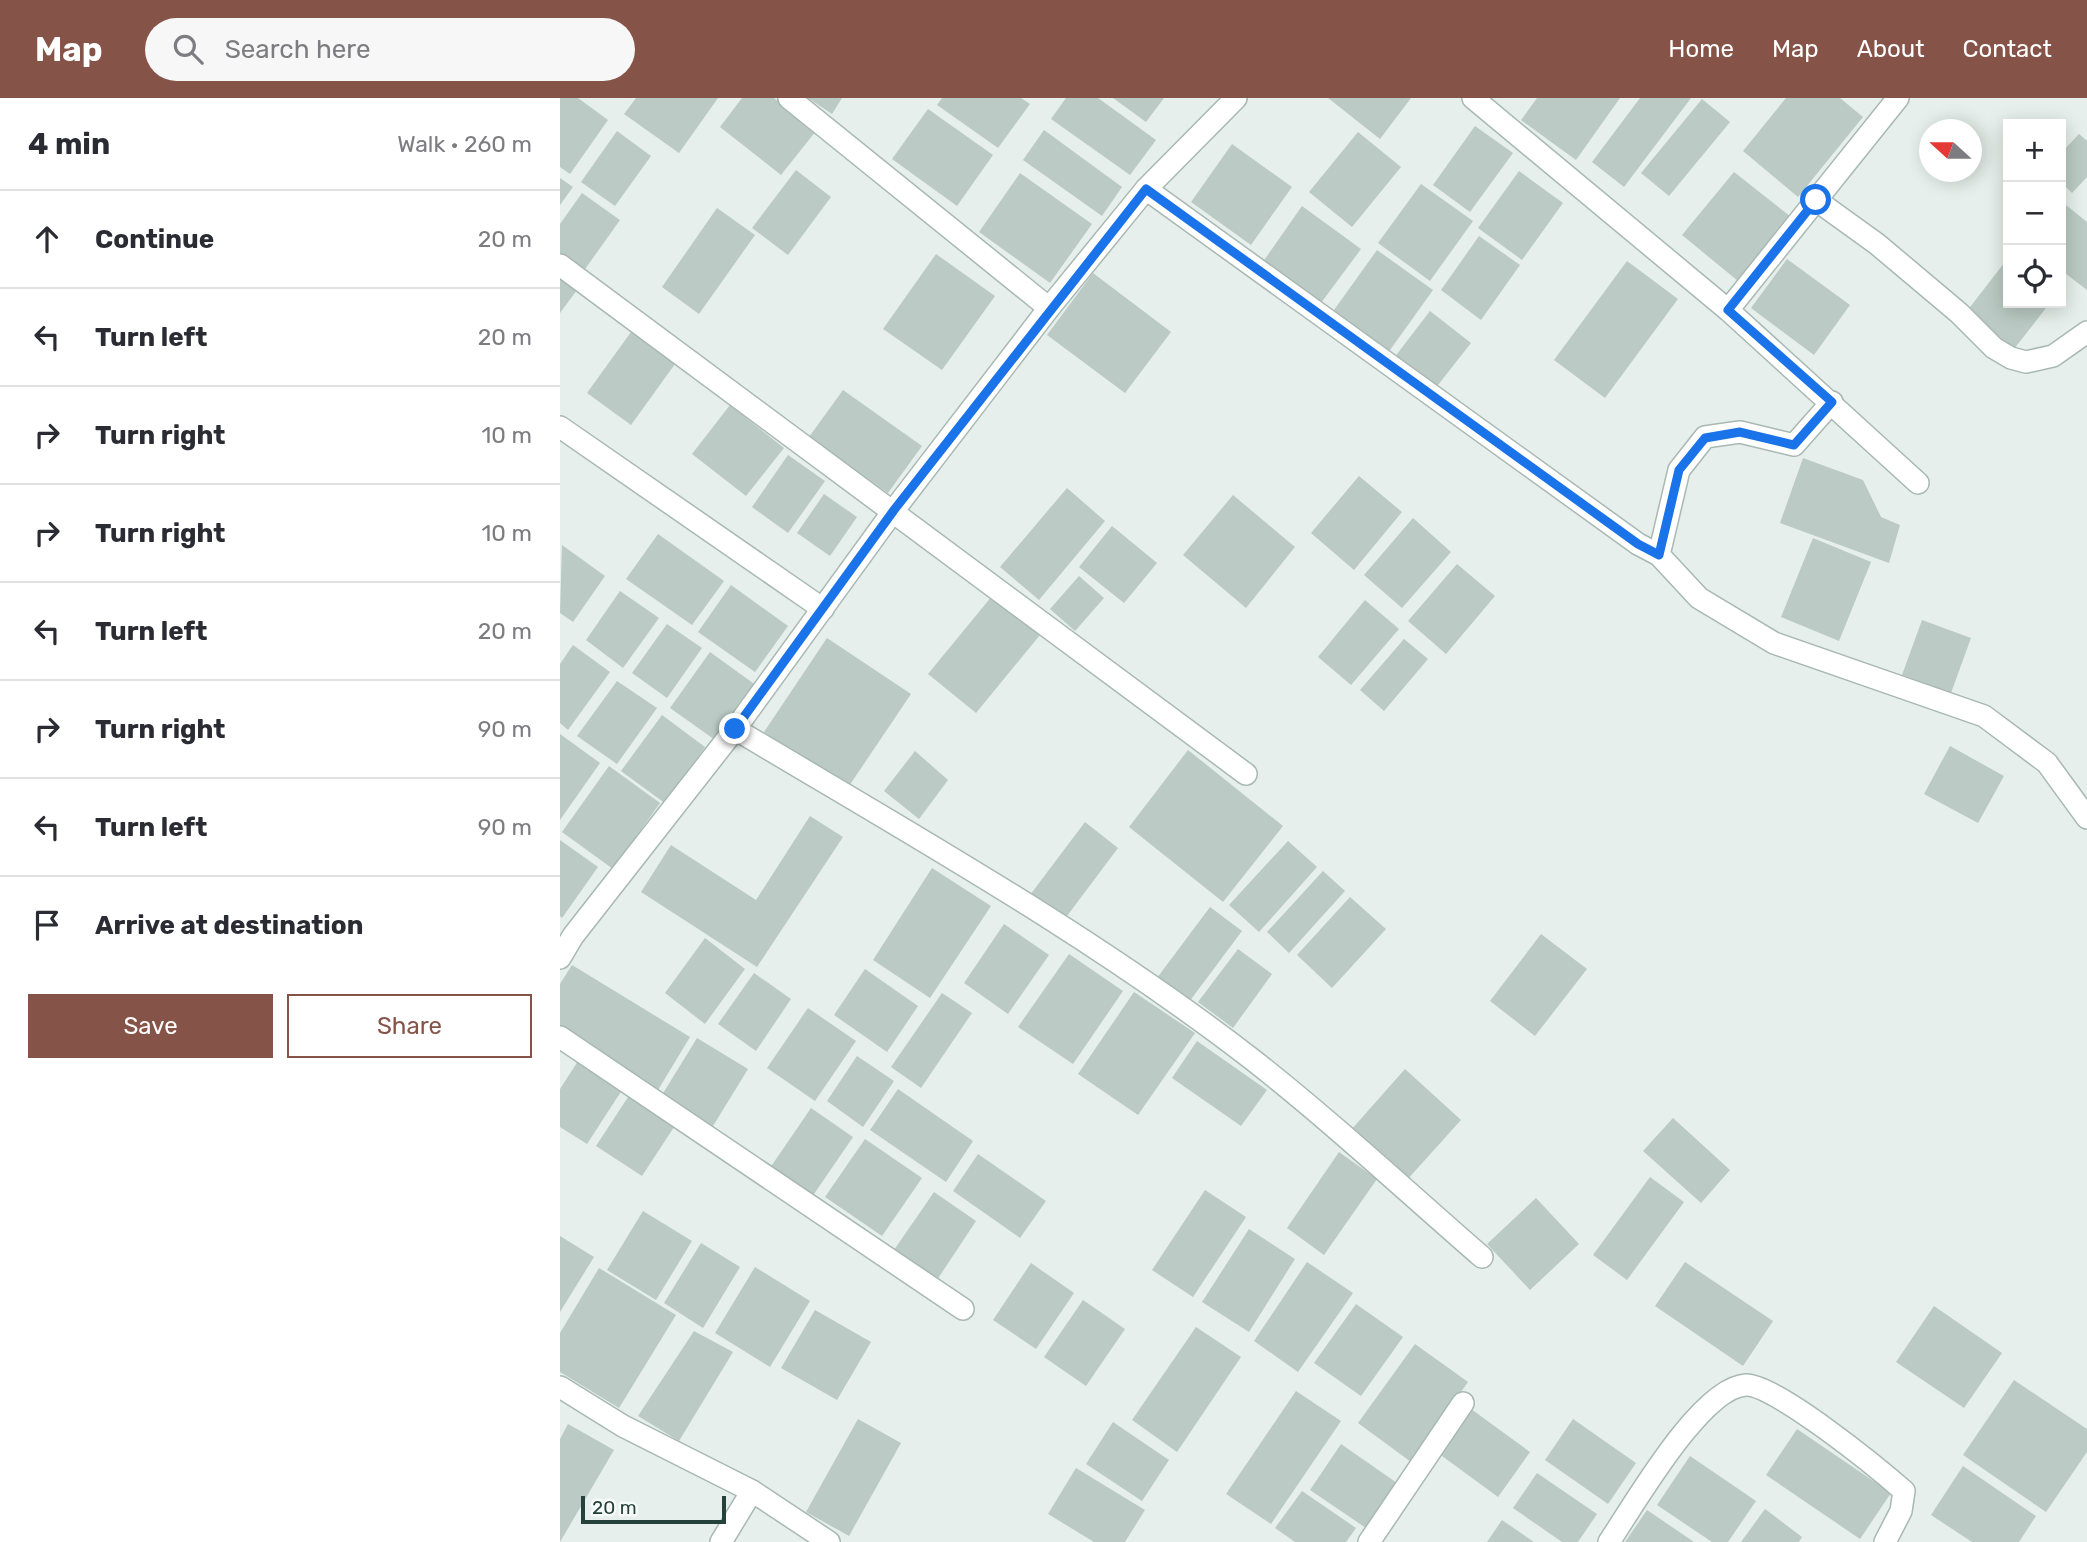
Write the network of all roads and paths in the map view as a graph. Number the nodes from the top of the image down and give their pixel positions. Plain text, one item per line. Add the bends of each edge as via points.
1 (789, 98) edge
2 (1236, 98) edge
3 (1473, 98) edge
4 (1898, 98) edge
5 (1146, 189) junction
6 (1816, 200) junction
7 (560, 265) edge
8 (1049, 308) junction
9 (1728, 310) junction
10 (2087, 332) edge
11 (1832, 402) junction
12 (560, 427) edge
13 (1918, 482) dead end
14 (894, 510) junction
15 (1659, 555) junction
16 (823, 609) junction
17 (735, 729) junction
18 (1246, 774) dead end
19 (2087, 818) edge
20 (566, 932) edge
21 (560, 958) edge
22 (560, 1037) edge
23 (1482, 1257) dead end
24 (963, 1309) dead end
25 (560, 1387) edge
26 (1462, 1403) dead end
27 (752, 1491) junction
28 (721, 1542) edge
29 (829, 1542) edge
30 (1369, 1542) edge
31 (1609, 1542) edge
32 (1885, 1542) edge

1 - 8 street
2 - 5 street
3 - 9 street
4 - 6 street
5 - 8 street
5 - 15 street
6 - 9 street
6 - 10 street via 1877,244 2011,358 2026,362 2053,356
7 - 14 street
8 - 14 street
9 - 11 street
11 - 13 street
11 - 15 street via 1794,445 1740,432 1705,438 1679,470
12 - 16 street
14 - 16 street
14 - 18 street
15 - 19 street via 1699,598 1774,643 1984,716 2047,763
16 - 17 street
17 - 20 street
17 - 23 street via 954,860 1121,967 1240,1051
20 - 21 street
22 - 24 street
25 - 27 street via 623,1426
26 - 30 street
27 - 28 street
27 - 29 street
31 - 32 street via 1699,1413 1722,1391 1747,1385 1806,1415 1904,1491 1901,1511

